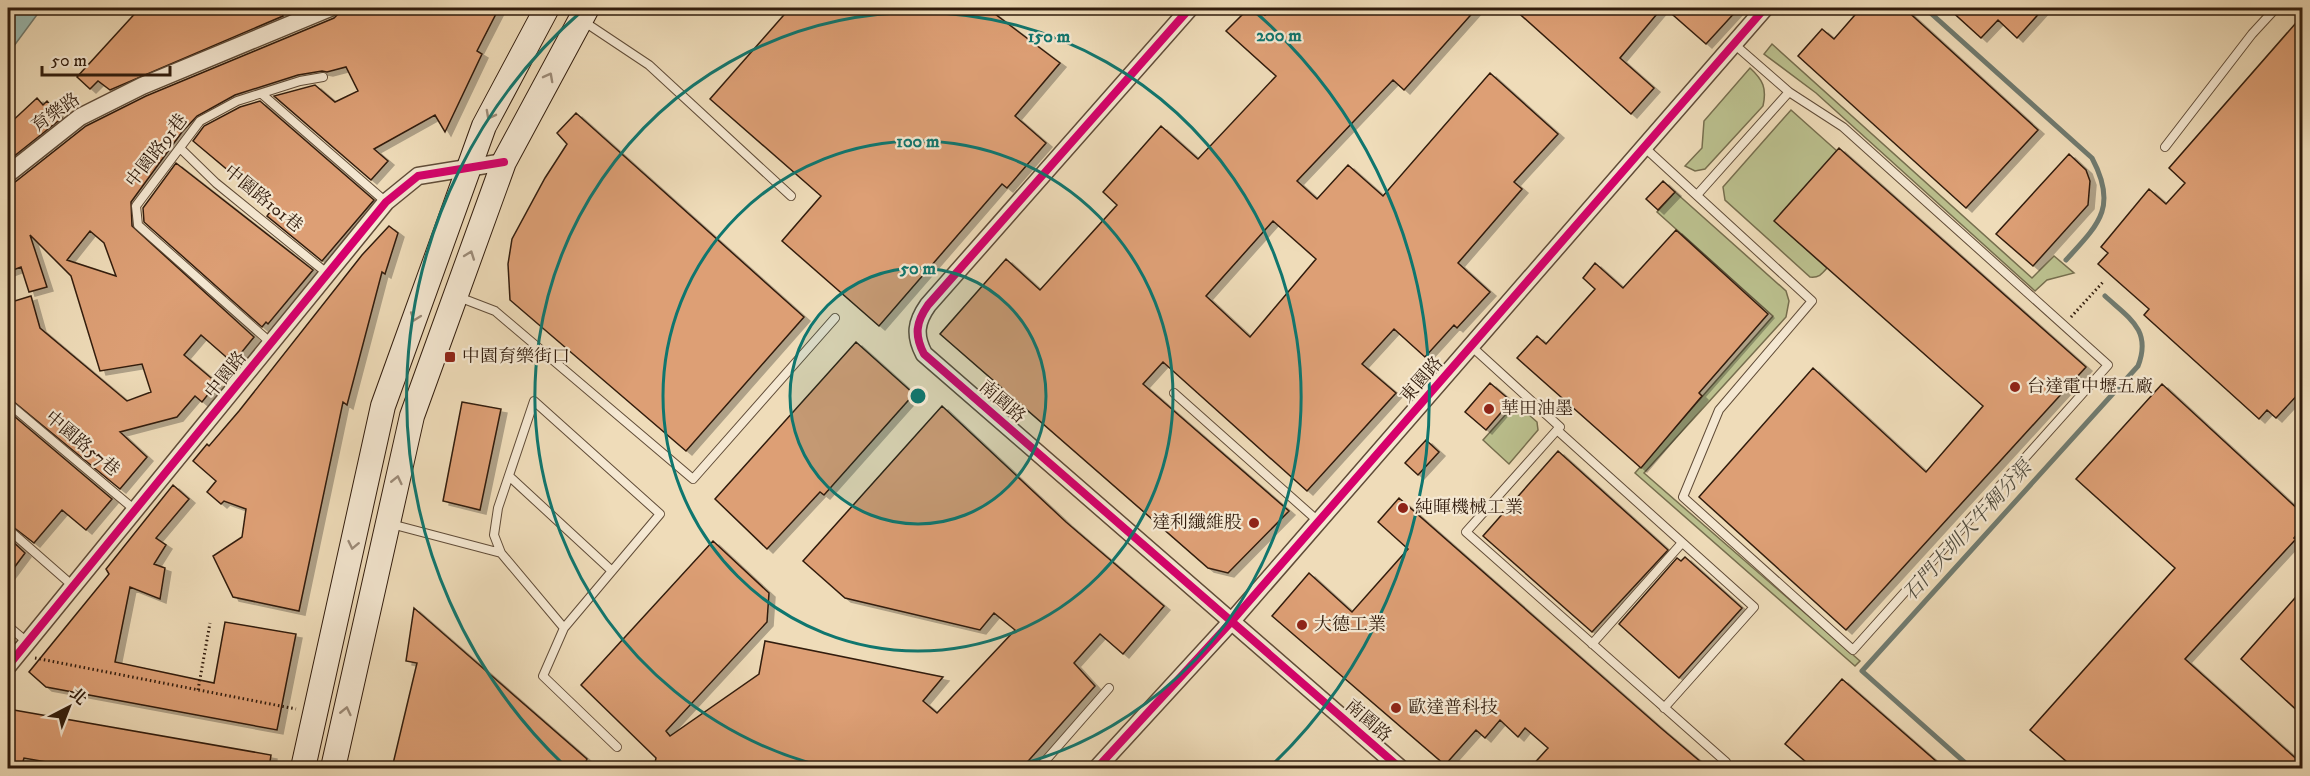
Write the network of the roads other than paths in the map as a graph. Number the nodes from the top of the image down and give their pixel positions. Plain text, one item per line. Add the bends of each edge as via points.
1 (330, 8) edge
2 (547, 8) edge
3 (1190, 8) edge
4 (1765, 8) edge
5 (2276, 8) edge
6 (584, 14) edge
7 (1734, 44) junction
8 (323, 77) dead end
9 (1789, 92) junction
10 (263, 95) junction
11 (1644, 147) junction
12 (2165, 147) dead end
13 (180, 148) junction
14 (504, 162) junction
15 (469, 167) junction
16 (8, 174) edge
17 (1696, 195) junction
18 (791, 196) dead end
19 (386, 202) junction
20 (328, 274) junction
21 (455, 296) junction
22 (835, 318) dead end
23 (271, 343) junction
24 (1471, 346) junction
25 (1174, 393) dead end
26 (8, 403) edge
27 (1557, 430) junction
28 (509, 476) junction
29 (135, 510) junction
30 (1318, 521) junction
31 (388, 523) junction
32 (8, 529) edge
33 (1682, 544) junction
34 (501, 553) junction
35 (612, 571) junction
36 (73, 586) junction
37 (1231, 622) junction
38 (8, 626) edge
39 (564, 628) junction
40 (1593, 644) junction
41 (25, 649) junction
42 (8, 666) edge
43 (1109, 687) dead end
44 (1664, 708) junction
45 (617, 747) dead end
46 (1726, 762) dead end
47 (303, 768) edge
48 (333, 768) edge
49 (1039, 768) edge
50 (1097, 768) edge
51 (1400, 768) edge

1 - 16 street, 育樂路 via 142,86 80,117
2 -> 15 main road via 484,126
3 - 37 street, 南園路 via 928,305 916,330 924,354
4 - 7 street, 東園路
5 - 12 lane
14 -> 6 main road
6 - 18 lane via 649,65
7 - 9 lane
7 - 11 street, 東園路
8 - 10 lane, 中園路91巷
9 - 17 lane
9 - 17 lane via 1843,127 2108,365 1853,650 1683,497 1719,410 1812,301
10 - 13 lane, 中園路91巷 via 237,102 201,121
10 - 19 lane
11 - 17 lane
11 - 24 street, 東園路
13 - 20 lane, 中園路101巷 via 216,183
13 - 23 lane, 中園路91巷 via 136,206 138,225
14 - 15 street, 中園路
21 -> 14 main road
15 - 19 street, 中園路 via 418,176
15 -> 47 main road via 383,406
19 - 20 street, 中園路
20 - 23 street, 中園路
21 - 22 lane via 495,311 693,479
31 -> 21 main road via 412,416
23 - 29 street, 中園路
24 - 27 lane via 1560,427
24 - 30 street, 東園路
25 - 30 lane
26 - 29 lane, 中園路57巷
27 - 33 lane
27 - 40 lane via 1466,532
28 - 34 lane via 494,535
28 - 35 lane
28 - 35 lane via 534,401 660,514
29 - 36 street, 中園路
30 - 37 street, 東園路
31 - 34 lane
48 -> 31 main road
32 - 36 lane
33 - 40 lane
33 - 44 lane via 1754,608
34 - 39 lane
35 - 39 lane
36 - 41 street, 中園路
37 - 50 street, 東園路
37 - 51 street, 南園路
38 - 41 lane
39 - 45 lane via 543,676
40 - 44 lane
41 - 42 street, 中園路
43 - 49 lane
44 - 46 lane

